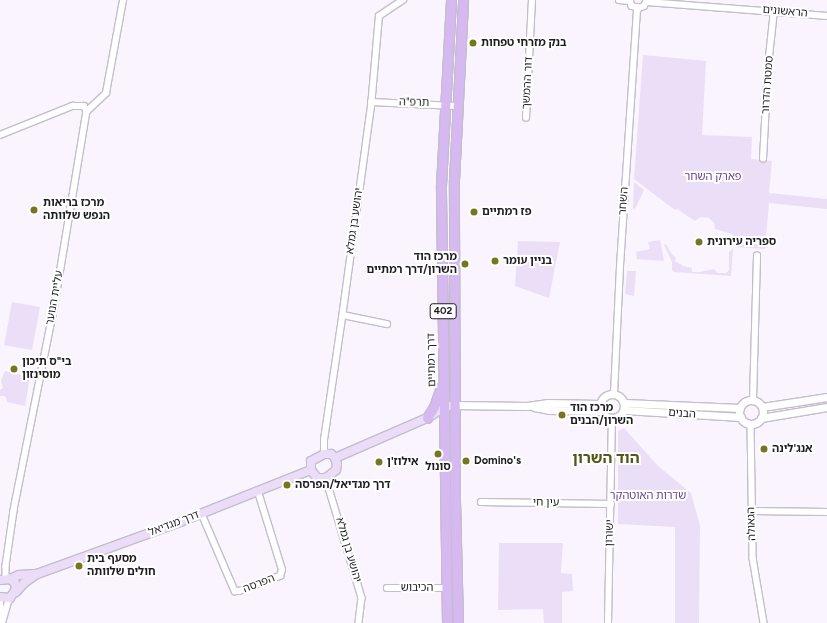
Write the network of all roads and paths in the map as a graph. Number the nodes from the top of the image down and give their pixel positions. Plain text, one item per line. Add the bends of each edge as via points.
1 (123, 0) edge
2 (403, 0) edge
3 (451, 0) edge
4 (462, 0) edge
5 (532, 0) edge
6 (619, 0) edge
7 (630, 0) edge
8 (647, 1) edge
9 (637, 8) junction
10 (774, 11) junction
11 (827, 16) edge
12 (371, 102) junction
13 (445, 105) junction
14 (456, 106) junction
15 (87, 112) junction
16 (526, 118) dead end
17 (0, 135) edge
18 (763, 159) dead end
19 (757, 256) dead end
20 (343, 316) junction
21 (386, 324) dead end
22 (444, 373) junction
23 (614, 394) junction
24 (827, 397) edge
25 (753, 400) junction
26 (454, 405) junction
27 (444, 407) junction
28 (601, 407) junction
29 (624, 407) junction
30 (762, 407) junction
31 (827, 407) edge
32 (740, 408) junction
33 (427, 418) junction
34 (740, 418) junction
35 (761, 418) junction
36 (612, 419) junction
37 (751, 424) junction
38 (445, 433) junction
39 (324, 454) junction
40 (335, 458) junction
41 (311, 470) junction
42 (326, 478) junction
43 (258, 492) junction
44 (481, 502) dead end
45 (611, 504) junction
46 (752, 511) junction
47 (827, 512) edge
48 (202, 514) junction
49 (37, 574) junction
50 (5, 579) edge
51 (387, 588) dead end
52 (447, 588) junction
53 (14, 595) junction
54 (0, 597) edge
55 (2, 622) edge
56 (359, 623) edge
57 (447, 623) edge
58 (458, 623) edge
59 (608, 623) edge
60 (764, 623) edge

1 - 15 street via 106,93
2 - 12 street, יהושע בן גמלא via 378,16
3 - 13 main road, דרך רמתיים / 402
4 - 14 main road, דרך רמתיים / 402
5 - 16 street, דור ההמשך
6 - 7 street
7 - 9 street via 632,6
8 - 9 street via 644,6
8 - 10 street, הראשונים
9 - 23 street, השחר via 620,258
10 - 11 street, הראשונים
10 - 18 street, סמטת הדרור
12 - 13 street, תרפ"ה
12 - 20 street, יהושע בן גמלא
13 - 14 street, תרפ"ה
13 - 22 main road, דרך רמתיים / 402 via 441,185
14 - 26 main road, דרך רמתיים / 402
15 - 17 street via 84,106 72,106
15 - 50 street, עליית הנוער via 54,310 14,511
19 - 25 street
20 - 21 street
20 - 39 street, יהושע בן גמלא
22 - 27 main road, דרך רמתיים / 402
22 - 33 main road via 438,398
23 - 28 street via 606,396
23 - 29 street via 621,397
24 - 30 street
25 - 30 street
25 - 32 street via 745,402
26 - 27 main road
26 - 28 street via 527,406 548,403
26 - 58 main road, דרך רמתיים / 402
27 - 33 main road
27 - 38 main road, דרך רמתיים / 402
28 - 36 street via 606,417
29 - 32 street, הבנים
29 - 34 street, הבנים
29 - 36 street via 620,416
30 - 35 street
31 - 35 street
32 - 34 street
33 - 38 main road via 435,417 442,423
33 - 40 main road
34 - 37 street
35 - 37 street
36 - 45 street, ישורון
37 - 46 street, הגאולה
38 - 52 main road, דרך רמתיים / 402
39 - 40 main road via 331,454
39 - 41 main road via 311,461
40 - 42 main road via 336,470
41 - 42 main road via 317,478
41 - 43 main road, דרך מגדיאל
42 - 56 street, יהושע בן גמלא via 362,598
43 - 48 main road, דרך מגדיאל
43 - 48 street, הפרסה via 282,570 280,576 235,591
44 - 45 street, עין חי
45 - 59 street, ישורון
46 - 47 street
46 - 60 street, הגאולה via 754,558
48 - 49 main road, דרך מגדיאל
49 - 50 main road, דרך מגדיאל
49 - 53 main road, דרך מגדיאל via 24,583
50 - 53 main road via 15,583
51 - 52 street, הכיבוש
52 - 57 main road, דרך רמתיים / 402
53 - 54 main road via 7,599
53 - 55 street via 8,602
54 - 55 street

